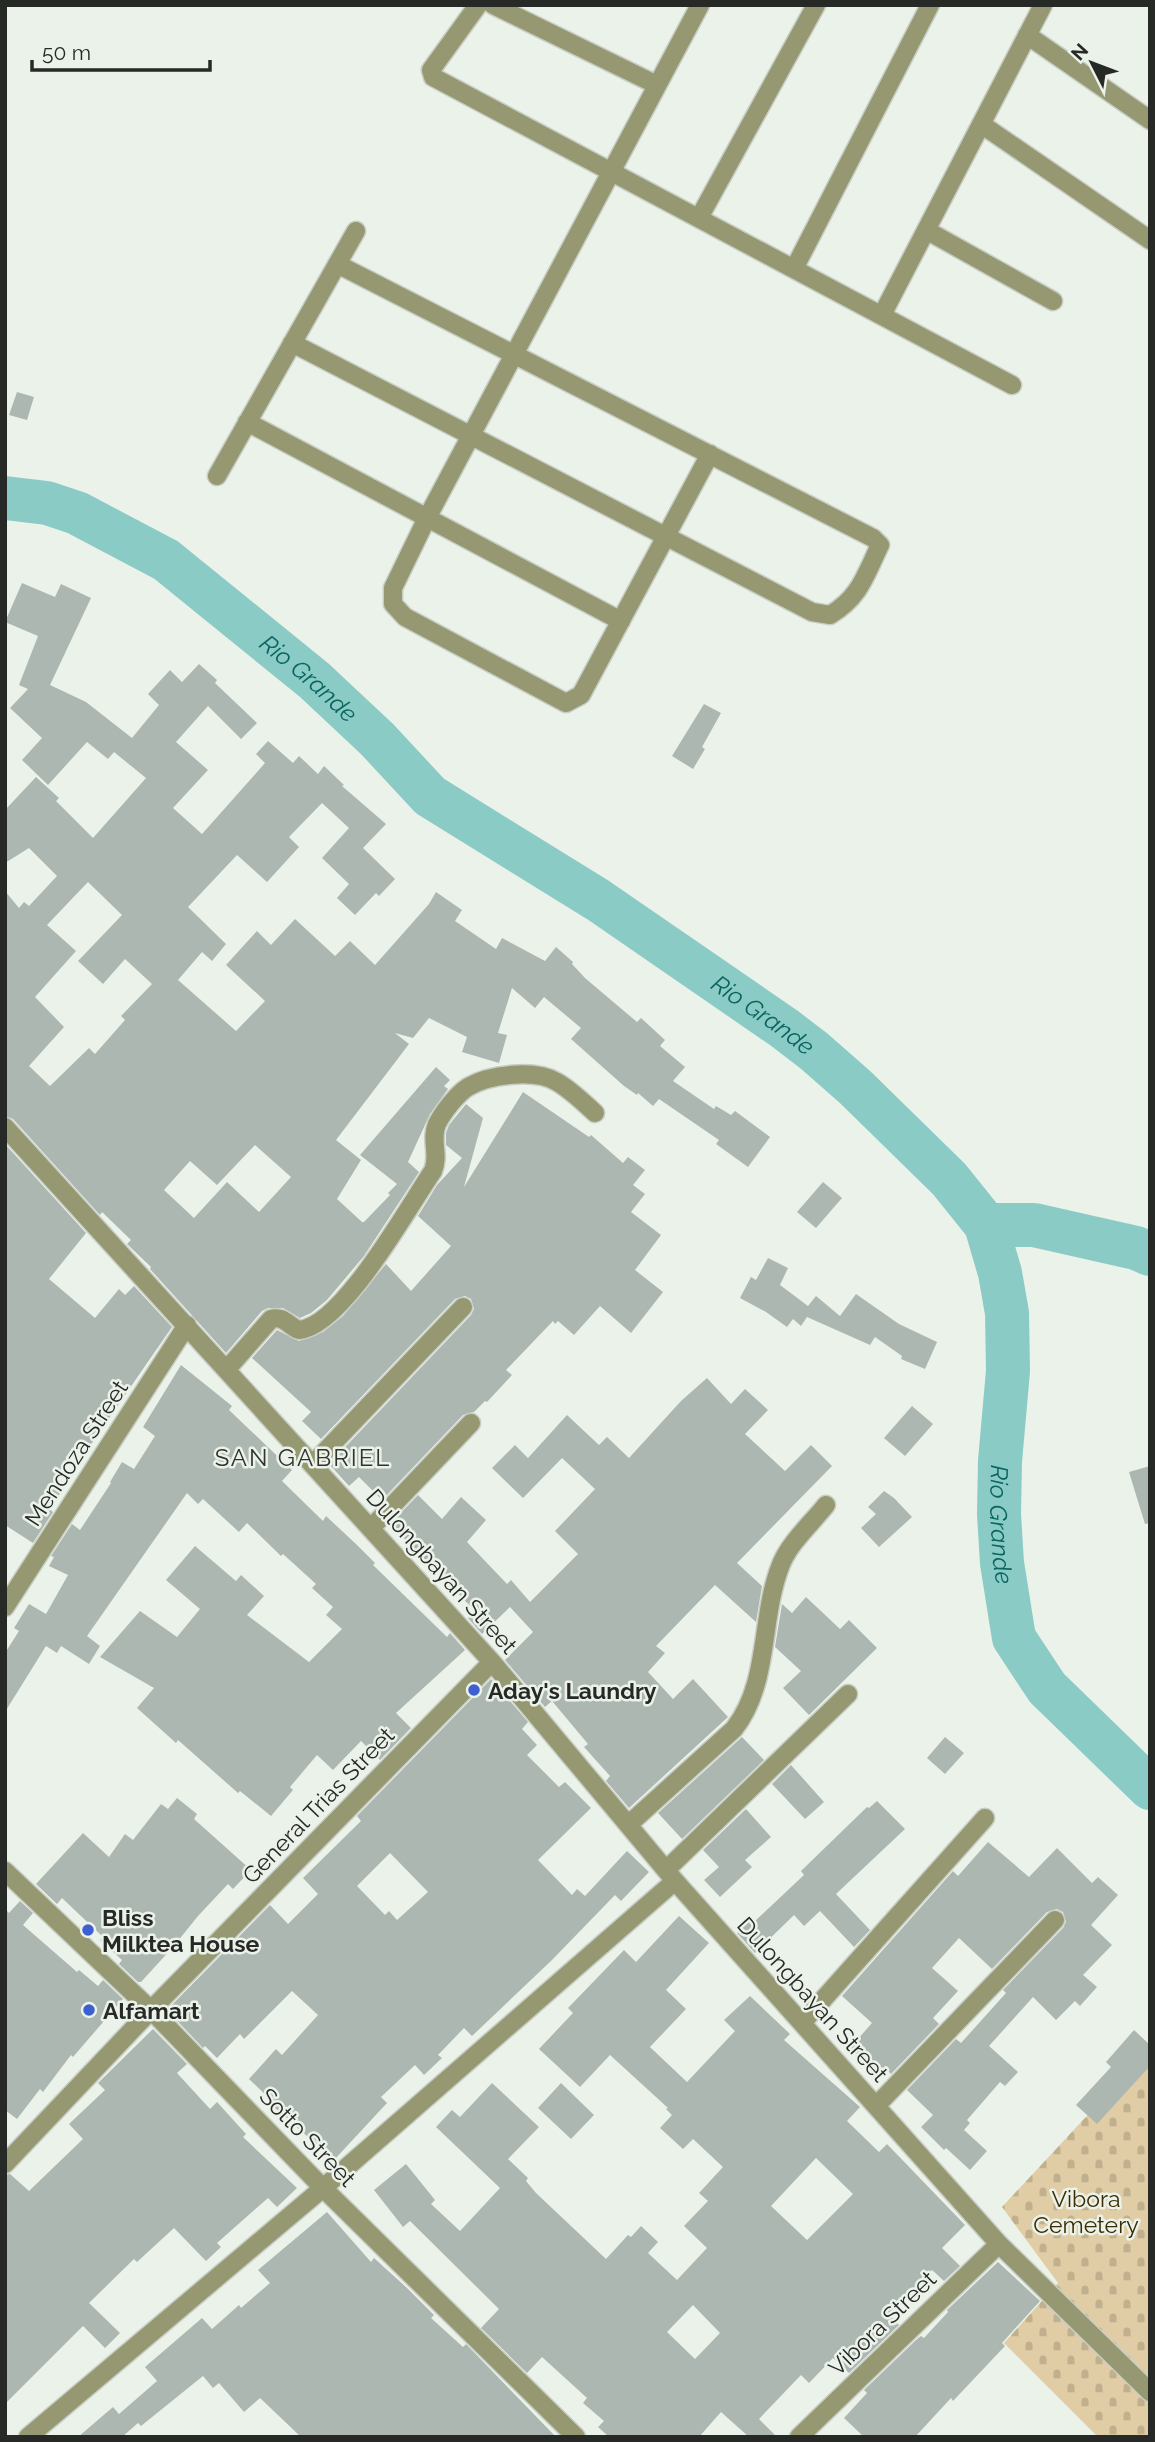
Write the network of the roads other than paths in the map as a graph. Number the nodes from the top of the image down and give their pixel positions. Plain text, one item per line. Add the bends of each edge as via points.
1 (478, 5) edge
2 (493, 5) edge
3 (816, 5) edge
4 (929, 5) edge
5 (1043, 5) edge
6 (697, 6) edge
7 (1027, 35) junction
8 (657, 85) junction
9 (1150, 120) edge
10 (981, 124) junction
11 (611, 171) junction
12 (699, 218) junction
13 (926, 230) junction
14 (356, 231) dead end
15 (1150, 240) edge
16 (337, 264) junction
17 (794, 268) junction
18 (1053, 301) dead end
19 (882, 315) junction
20 (292, 343) junction
21 (514, 354) junction
22 (1012, 384) dead end
23 (247, 422) junction
24 (471, 435) junction
25 (710, 454) junction
26 (217, 476) dead end
27 (427, 518) junction
28 (666, 537) junction
29 (621, 621) junction
30 (595, 1113) dead end
31 (5, 1127) edge
32 (463, 1307) dead end
33 (187, 1325) junction
34 (227, 1369) junction
35 (471, 1423) dead end
36 (313, 1464) junction
37 (826, 1506) dead end
38 (371, 1528) junction
39 (5, 1607) edge
40 (492, 1662) junction
41 (848, 1694) dead end
42 (985, 1818) dead end
43 (628, 1825) junction
44 (5, 1871) edge
45 (671, 1876) junction
46 (1055, 1920) dead end
47 (151, 2010) junction
48 (802, 2023) junction
49 (876, 2106) junction
50 (5, 2164) edge
51 (323, 2188) junction
52 (999, 2244) junction
53 (1150, 2392) edge
54 (40, 2433) edge
55 (576, 2437) edge
56 (799, 2437) edge

1 - 11 street via 431,70 433,77
2 - 8 street
3 - 12 street
4 - 17 street
5 - 7 street
6 - 8 street
7 - 9 street
7 - 10 street
8 - 11 street
10 - 13 street
10 - 15 street
11 - 12 street
11 - 21 street
12 - 17 street
13 - 18 street
13 - 19 street
14 - 16 street
16 - 20 street
16 - 21 street
17 - 19 street
19 - 22 street
20 - 23 street
20 - 24 street
21 - 24 street
21 - 25 street
23 - 26 street
23 - 27 street
24 - 27 street
24 - 28 street
25 - 28 street
25 - 28 street via 873,538 880,545 855,596 830,615 812,612
27 - 29 street
27 - 29 street via 393,588 393,604 405,617 566,703 581,695
28 - 29 street
30 - 34 street via 580,1098 543,1077 509,1074 465,1089 436,1126 433,1171 359,1282 330,1315 310,1328 299,1331 283,1320 271,1319
31 - 33 street, Dulongbayan Street
32 - 36 street
33 - 34 street, Dulongbayan Street
33 - 39 street, Mendoza Street
34 - 36 street, Dulongbayan Street
35 - 38 street
36 - 38 street, Dulongbayan Street
37 - 43 street via 780,1565 757,1680 742,1719
38 - 40 street, Dulongbayan Street
40 - 43 street, Dulongbayan Street
40 - 47 street, General Trias Street
41 - 45 street
42 - 48 street
43 - 45 street, Dulongbayan Street
44 - 47 street, Sotto Street
45 - 48 street, Dulongbayan Street
45 - 51 street
46 - 49 street
47 - 50 street, General Trias Street
47 - 51 street, Sotto Street
48 - 49 street, Dulongbayan Street
49 - 52 street, Dulongbayan Street
51 - 54 street
51 - 55 street, Sotto Street
52 - 53 street, Dulongbayan Street
52 - 56 street, Vibora Street

